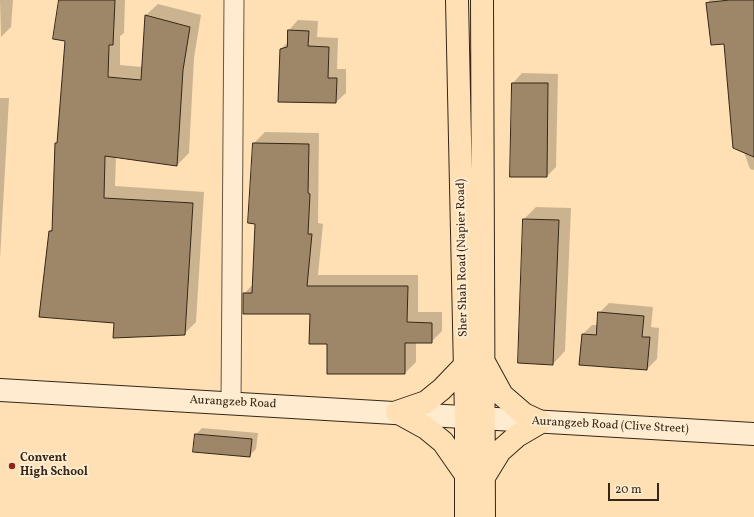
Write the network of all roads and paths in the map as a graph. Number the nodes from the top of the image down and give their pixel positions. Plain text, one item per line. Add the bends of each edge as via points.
1 (234, 0) edge
2 (457, 0) edge
3 (482, 0) edge
4 (474, 362) junction
5 (0, 390) edge
6 (231, 403) junction
7 (397, 412) junction
8 (474, 418) junction
9 (541, 422) junction
10 (754, 434) edge
11 (475, 476) junction
12 (466, 517) edge
13 (484, 517) edge

1 - 6 street
2 - 4 main road, Sher Shah Road (Napier Road)
3 - 4 main road, Sher Shah Road (Napier Road)
4 - 7 main road via 426,402
4 - 8 main road, Sher Shah Road (Napier Road)
4 - 9 main road via 502,395 524,414
5 - 6 street, Aurangzeb Road
6 - 7 street, Aurangzeb Road
7 - 8 street, Aurangzeb Road
7 - 11 main road via 426,428
8 - 9 street, Aurangzeb Road (Clive Street)
8 - 11 main road, Sher Shah Road (Napier Road)
9 - 10 street, Aurangzeb Road (Clive Street)
9 - 11 main road via 517,436
11 - 12 main road, Sher Shah Road (Napier Road)
11 - 13 main road, Sher Shah Road (Napier Road)

